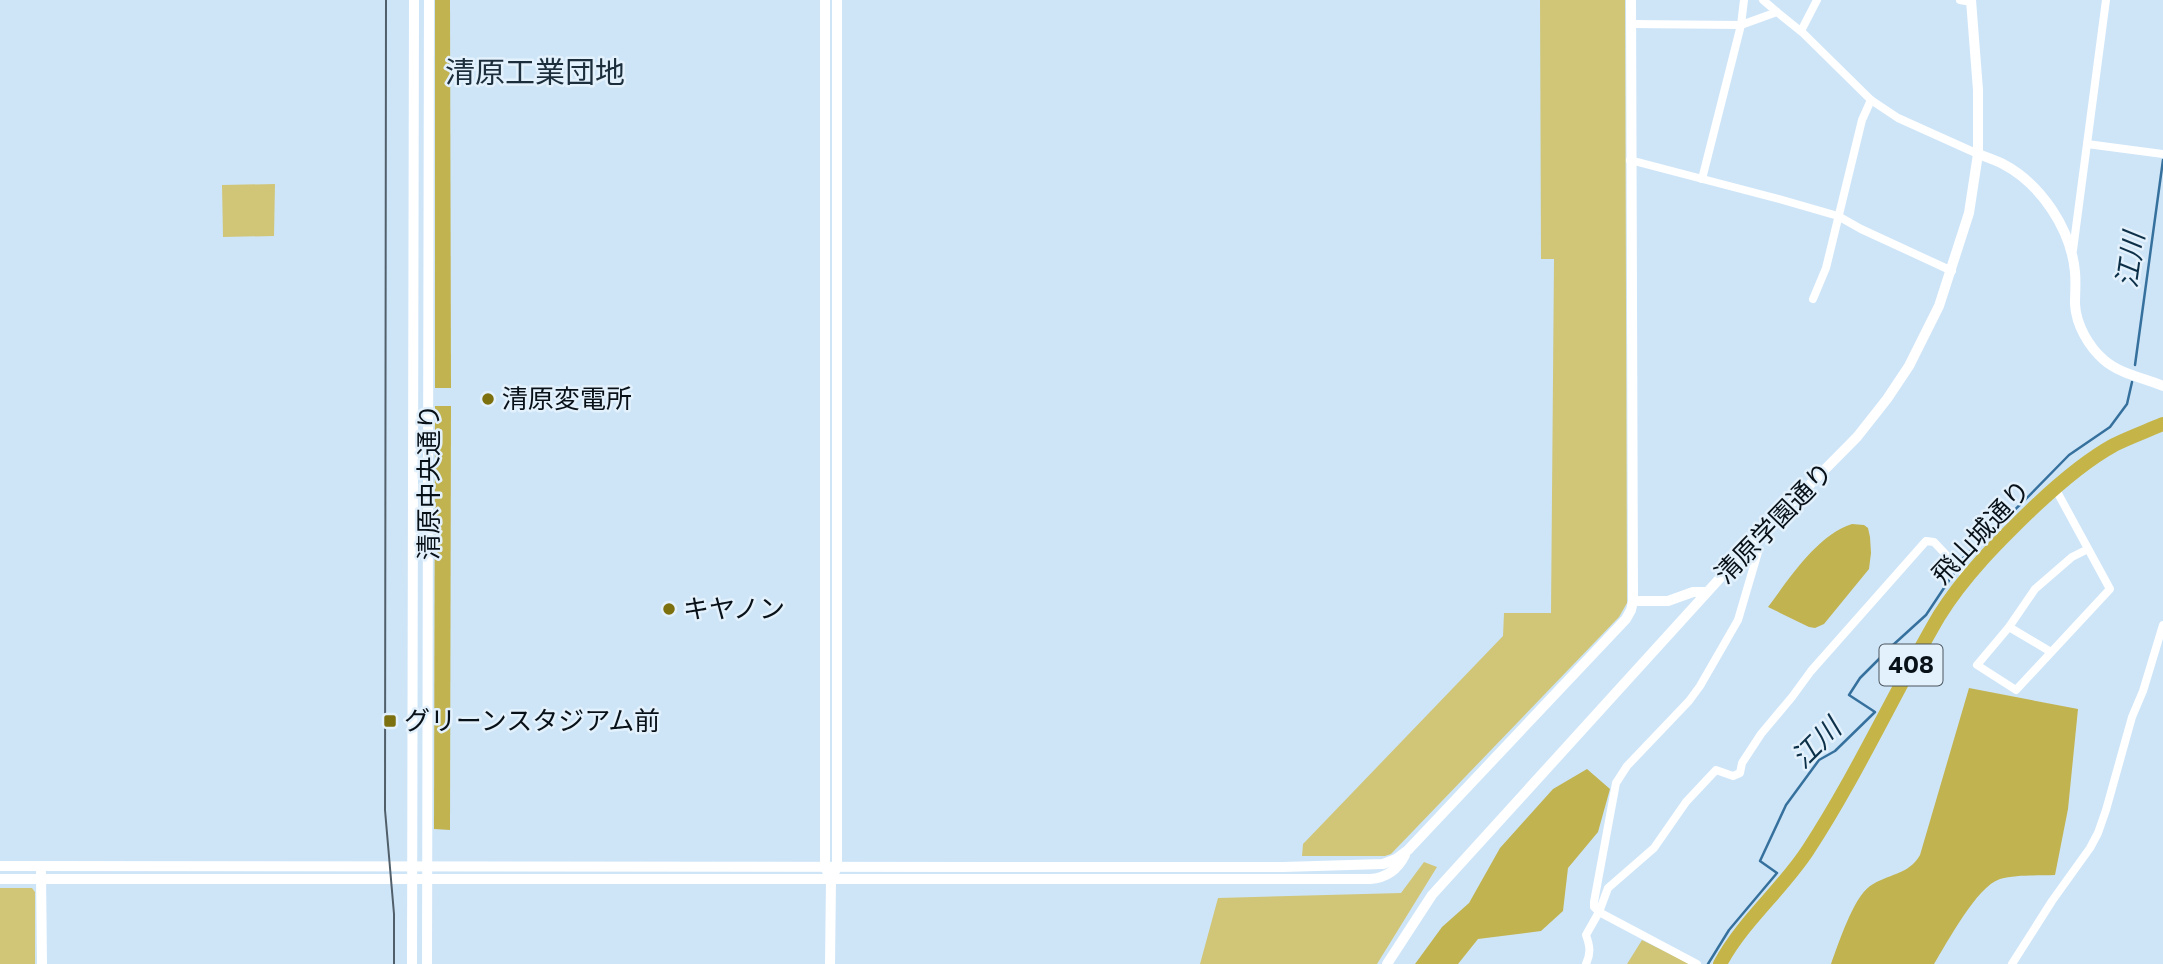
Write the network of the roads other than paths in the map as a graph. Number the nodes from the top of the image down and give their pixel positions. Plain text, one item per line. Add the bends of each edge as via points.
1 (414, 0) edge
2 (429, 0) edge
3 (825, 0) edge
4 (838, 0) edge
5 (1630, 0) edge
6 (1744, 0) edge
7 (1763, 0) edge
8 (1817, 0) edge
9 (2106, 0) edge
10 (1967, 1) edge
11 (1777, 12) junction
12 (1631, 24) junction
13 (1741, 25) junction
14 (1801, 32) junction
15 (1871, 100) junction
16 (2087, 144) junction
17 (1978, 154) junction
18 (2163, 154) edge
19 (1630, 160) junction
20 (1702, 179) junction
21 (1838, 216) junction
22 (2072, 253) junction
23 (1952, 271) junction
24 (1813, 299) dead end
25 (2163, 386) edge
26 (2163, 424) edge
27 (2055, 488) junction
28 (1751, 544) junction
29 (2088, 549) junction
30 (1967, 577) junction
31 (1707, 592) junction
32 (1633, 601) junction
33 (2163, 625) edge
34 (2009, 627) junction
35 (2051, 652) junction
36 (1408, 849) junction
37 (412, 865) junction
38 (428, 865) junction
39 (0, 866) edge
40 (41, 866) junction
41 (831, 867) junction
42 (831, 878) junction
43 (0, 879) edge
44 (41, 879) junction
45 (412, 879) junction
46 (428, 879) junction
47 (1599, 912) junction
48 (41, 964) edge
49 (412, 964) edge
50 (427, 964) edge
51 (830, 964) edge
52 (1387, 964) edge
53 (1586, 964) edge
54 (1697, 964) edge
55 (1720, 964) edge
56 (2012, 964) edge

1 - 37 street, 清原中央通り
2 - 38 street, 清原中央通り
3 - 41 street
4 - 41 street
5 - 12 street
6 - 13 street
7 - 11 street
8 - 14 street
9 - 16 street
10 - 17 street, 清原学園通り via 1978,90
11 - 13 street
11 - 14 street
12 - 13 street
12 - 19 street
13 - 20 street
14 - 15 street
15 - 17 street via 1898,118
15 - 21 street
16 - 18 street
16 - 22 street
17 - 22 street via 2004,164 2042,196
17 - 23 street, 清原学園通り via 1969,214
19 - 20 street
19 - 32 street
20 - 21 street
21 - 23 street
21 - 24 street via 1826,268
22 - 25 street via 2075,308 2091,347 2106,362
23 - 28 street, 清原学園通り via 1909,366 1887,399 1850,444
26 - 27 highway, 飛山城通り / 408 via 2113,446
27 - 29 street
27 - 30 highway, 飛山城通り / 408
28 - 31 street, 清原学園通り
28 - 47 street via 1758,552 1738,620 1689,701 1616,783 1594,902
29 - 34 street via 2035,589
29 - 35 street via 2110,589
30 - 47 street via 1934,542 1926,541 1811,671 1761,734 1740,772 1733,776 1716,770 1686,802 1654,848 1608,888
30 - 55 highway, 飛山城通り / 408 via 1926,638 1816,837
31 - 32 street via 1668,601
31 - 52 street, 清原学園通り via 1432,895
32 - 36 street via 1626,619
33 - 56 street via 2098,833
34 - 35 street
34 - 35 street via 1977,665 2016,690
36 - 41 street via 1383,864
36 - 42 street via 1397,867 1378,879
37 - 38 street
37 - 40 street
37 - 45 street, 清原中央通り
38 - 41 street
38 - 46 street, 清原中央通り
39 - 40 street
40 - 44 street
41 - 42 street
42 - 46 street
42 - 51 street
43 - 44 street
44 - 45 street
44 - 48 street
45 - 46 street
45 - 49 street, 清原中央通り
46 - 50 street, 清原中央通り
47 - 53 street via 1586,935 1590,946
47 - 54 street

